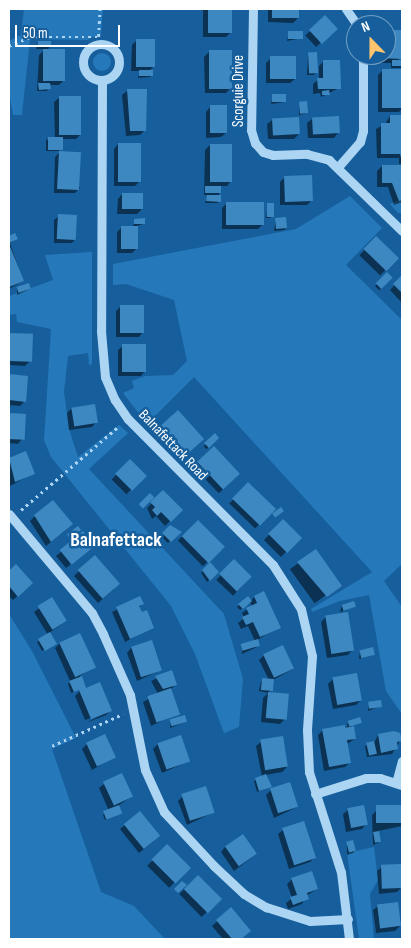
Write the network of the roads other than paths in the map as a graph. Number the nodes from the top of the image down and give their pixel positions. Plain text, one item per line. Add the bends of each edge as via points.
1 (253, 9) edge
2 (363, 65) edge
3 (102, 80) junction
4 (338, 168) junction
5 (402, 231) edge
6 (10, 516) edge
7 (402, 761) edge
8 (399, 784) edge
9 (315, 794) junction
10 (348, 920) junction
11 (349, 939) edge

1 - 4 street, Scorguie Drive via 252,130 255,142 263,152 307,154 329,160
2 - 4 street via 363,131 360,142
3 - 3 street via 113,76 120,60 115,49 98,40 84,54 83,66 90,77
3 - 9 street, Balnafettack Road via 101,358 115,400 128,419 273,565 300,609 312,656 307,752
4 - 5 street, Scorguie Drive
6 - 10 street via 92,613 134,709 139,748 153,792 164,812 244,894 266,907 310,921
7 - 8 street
8 - 9 street via 366,778
9 - 10 street, Balnafettack Road via 336,851
10 - 11 street, Balnafettack Road

